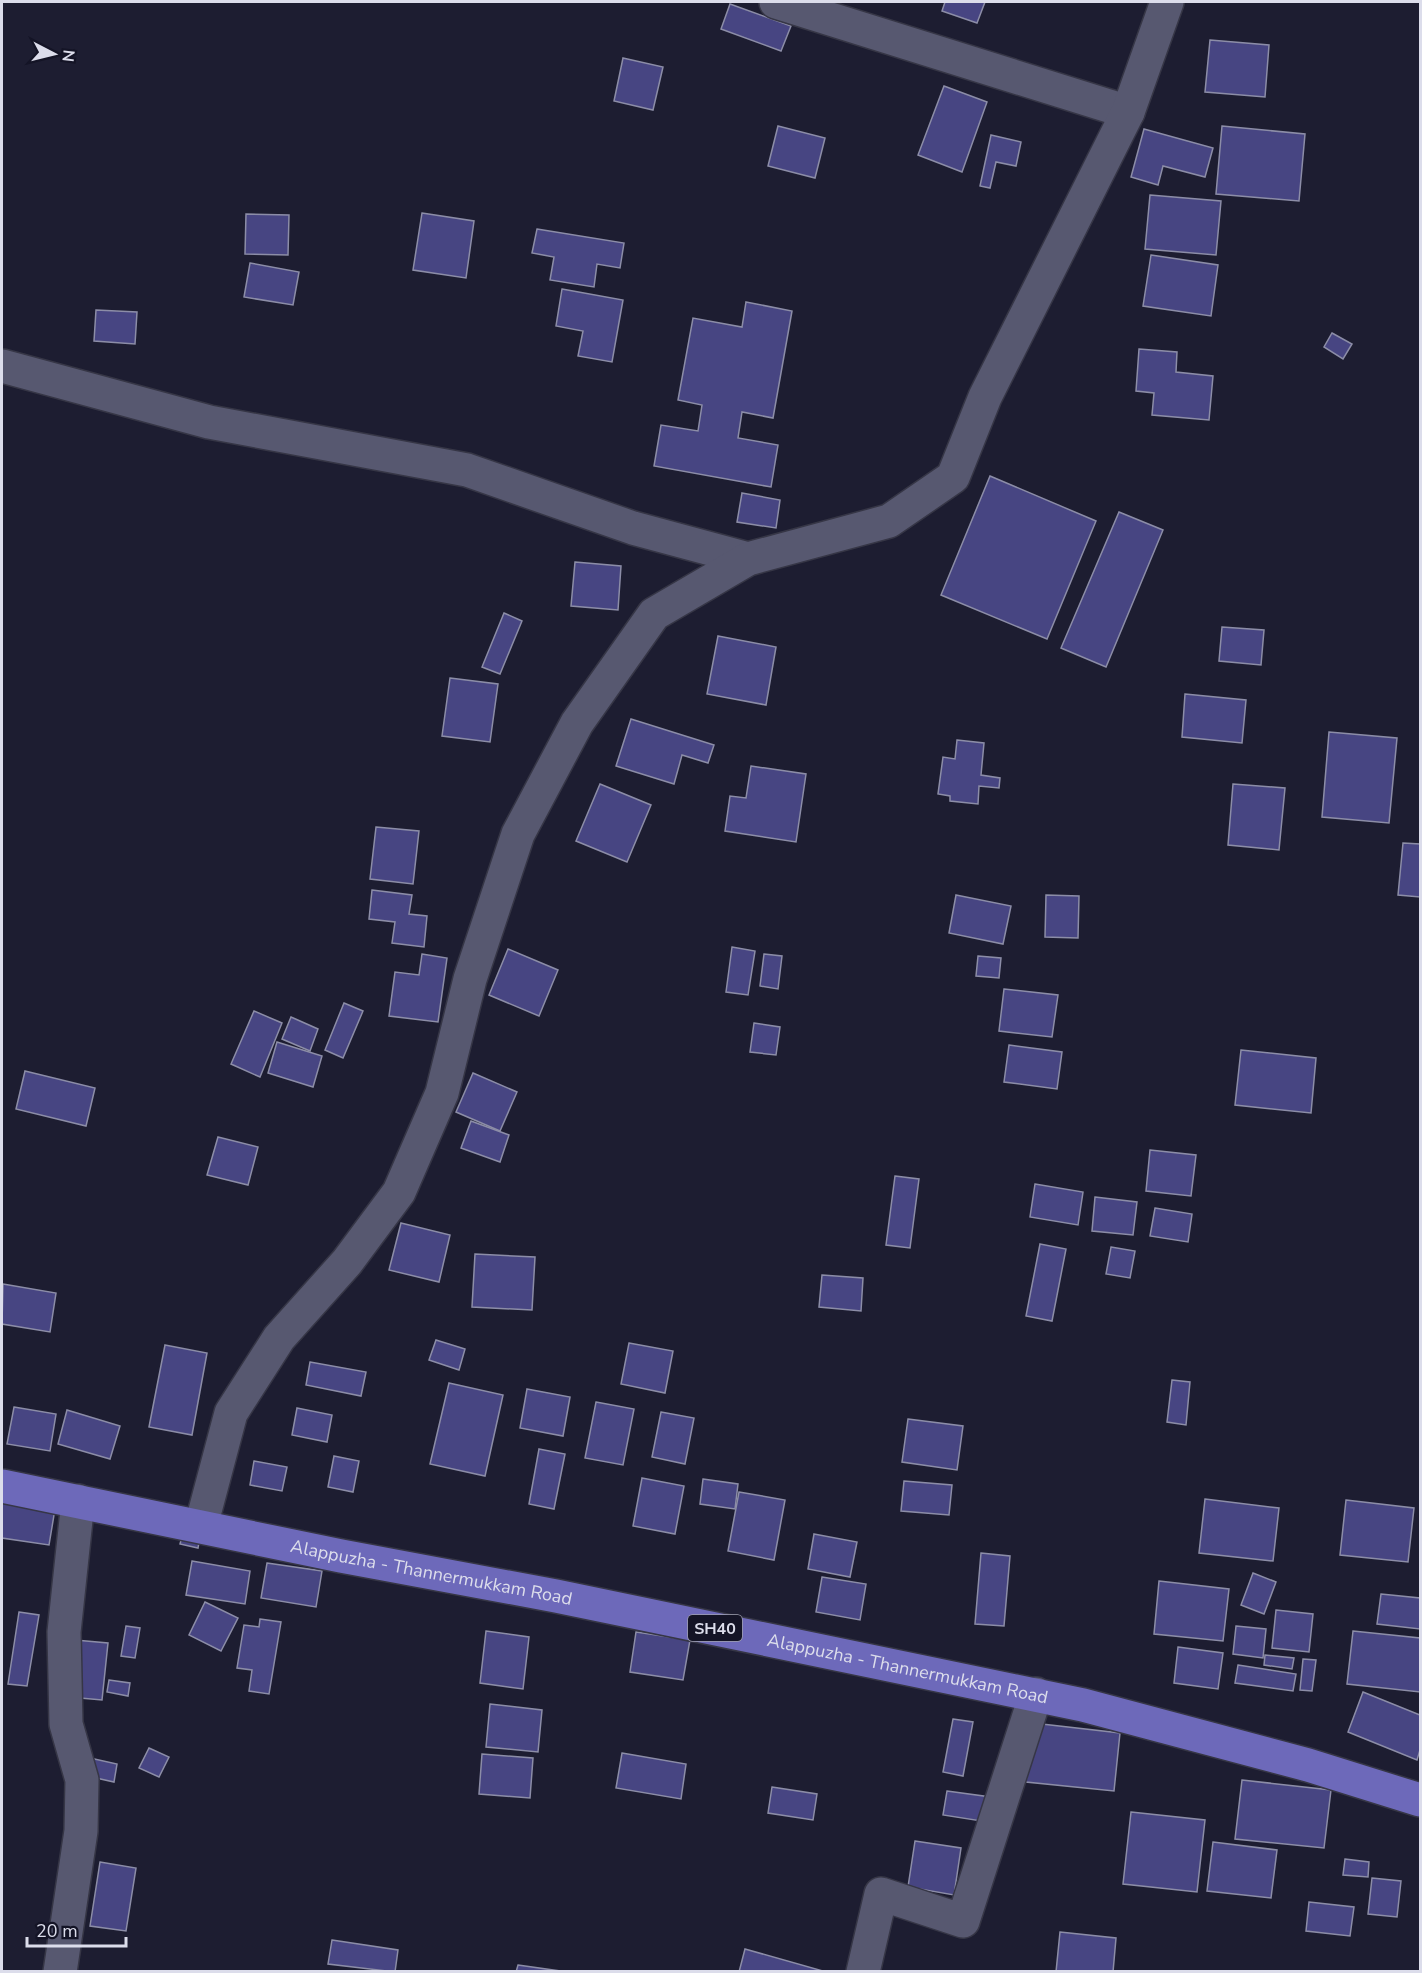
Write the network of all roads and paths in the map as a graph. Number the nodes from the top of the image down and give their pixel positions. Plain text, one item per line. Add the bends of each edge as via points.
1 (776, 2) edge
2 (1167, 2) edge
3 (1128, 112) junction
4 (2, 366) edge
5 (748, 559) junction
6 (2, 1486) edge
7 (78, 1501) junction
8 (201, 1526) junction
9 (1036, 1694) junction
10 (1420, 1800) edge
11 (60, 1971) edge
12 (863, 1971) edge

1 - 3 street
2 - 3 street
3 - 5 street via 986,397 953,477 890,521
4 - 5 street via 209,422 467,470 633,528
5 - 8 street via 654,614 577,723 518,834 470,979 442,1094 399,1192 347,1262 279,1338 231,1413
6 - 7 main road, Alappuzha - Thannermukkam Road / SH40
7 - 8 main road, Alappuzha - Thannermukkam Road / SH40
7 - 11 street via 64,1632 66,1724 82,1780 81,1832
8 - 9 main road, Alappuzha - Thannermukkam Road / SH40
9 - 10 main road, Alappuzha - Thannermukkam Road / SH40 via 1308,1765
9 - 12 street via 963,1921 881,1894

